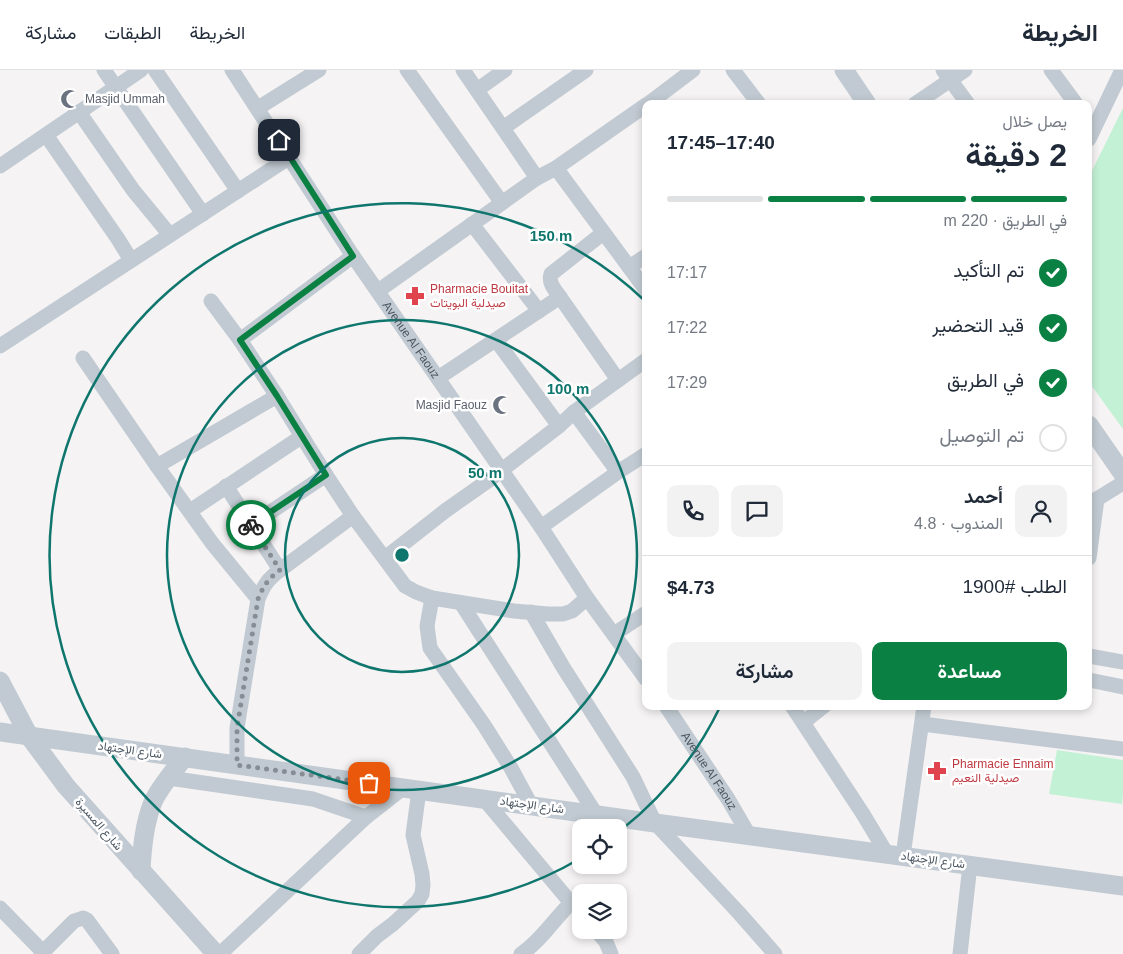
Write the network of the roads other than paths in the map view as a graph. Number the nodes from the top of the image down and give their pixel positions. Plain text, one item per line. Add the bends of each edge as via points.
1 (104, 70) edge
2 (141, 70) edge
3 (155, 70) edge
4 (232, 70) edge
5 (319, 70) edge
6 (407, 70) edge
7 (463, 70) edge
8 (505, 70) edge
9 (586, 70) edge
10 (733, 70) edge
11 (844, 70) edge
12 (965, 70) edge
13 (1051, 70) edge
14 (1122, 70) edge
15 (688, 72) edge
16 (947, 75) edge
17 (116, 87) junction
18 (477, 90) junction
19 (652, 100) edge
20 (756, 100) edge
21 (863, 100) edge
22 (919, 100) edge
23 (965, 100) edge
24 (1073, 100) edge
25 (258, 108) junction
26 (642, 108) edge
27 (79, 112) junction
28 (1092, 126) edge
29 (503, 128) junction
30 (46, 135) junction
31 (290, 157) junction
32 (0, 166) edge
33 (556, 168) junction
34 (538, 178) junction
35 (238, 191) junction
36 (502, 203) junction
37 (203, 214) junction
38 (472, 224) junction
39 (603, 233) junction
40 (170, 235) junction
41 (353, 256) junction
42 (642, 259) edge
43 (131, 260) junction
44 (629, 267) junction
45 (642, 285) edge
46 (378, 291) junction
47 (560, 296) junction
48 (211, 301) dead end
49 (538, 311) junction
50 (240, 340) junction
51 (496, 340) junction
52 (0, 346) edge
53 (83, 358) dead end
54 (642, 363) edge
55 (438, 378) junction
56 (618, 380) junction
57 (277, 396) junction
58 (574, 412) junction
59 (559, 426) junction
60 (1092, 429) edge
61 (302, 437) junction
62 (642, 457) edge
63 (157, 466) junction
64 (502, 470) junction
65 (618, 472) junction
66 (1123, 474) edge
67 (326, 475) junction
68 (1123, 483) edge
69 (226, 486) junction
70 (1093, 502) edge
71 (190, 511) junction
72 (354, 516) junction
73 (1092, 516) edge
74 (251, 525) junction
75 (541, 527) junction
76 (385, 558) junction
77 (280, 570) junction
78 (432, 598) junction
79 (587, 598) junction
80 (258, 599) junction
81 (461, 603) junction
82 (531, 612) junction
83 (642, 616) edge
84 (614, 634) junction
85 (1092, 657) edge
86 (1123, 662) edge
87 (642, 673) edge
88 (0, 681) edge
89 (1092, 681) edge
90 (1123, 687) edge
91 (669, 710) edge
92 (795, 710) edge
93 (819, 710) edge
94 (924, 710) edge
95 (804, 722) junction
96 (922, 724) junction
97 (0, 732) edge
98 (29, 736) junction
99 (1123, 749) edge
100 (185, 757) junction
101 (237, 765) junction
102 (169, 778) junction
103 (411, 789) junction
104 (484, 799) junction
105 (531, 805) junction
106 (596, 814) junction
107 (366, 817) junction
108 (655, 822) junction
109 (749, 835) junction
110 (895, 855) junction
111 (970, 865) junction
112 (141, 871) junction
113 (1123, 886) edge
114 (572, 904) edge
115 (0, 908) edge
116 (572, 909) edge
117 (604, 939) edge
118 (42, 953) edge
119 (112, 954) edge
120 (216, 954) edge
121 (220, 954) edge
122 (359, 954) edge
123 (521, 954) edge
124 (611, 954) edge
125 (775, 954) edge
126 (960, 954) edge

1 - 17 street
2 - 17 street
3 - 35 street
4 - 25 street, Avenue Al Faouz
5 - 25 street
6 - 36 street
7 - 18 street
8 - 18 street
9 - 29 street
10 - 20 street
11 - 21 street
12 - 16 street
13 - 24 street
14 - 28 street
15 - 19 street
16 - 22 street
16 - 23 street
17 - 27 street
17 - 37 street
18 - 29 street
25 - 31 street, Avenue Al Faouz
26 - 33 street
27 - 30 street
27 - 40 street
29 - 34 street
30 - 32 street
30 - 43 street
31 - 35 street
31 - 41 street, Avenue Al Faouz
33 - 34 street
33 - 39 street
34 - 36 street
35 - 37 street
36 - 38 street
37 - 40 street
38 - 46 street
38 - 49 street
39 - 44 street
39 - 47 street via 551,274 551,283
40 - 43 street
41 - 46 street, Avenue Al Faouz
41 - 50 street
42 - 44 street
43 - 52 street
44 - 45 street
46 - 55 street, Avenue Al Faouz
47 - 49 street
47 - 56 street
48 - 50 street
49 - 51 street
50 - 57 street
51 - 55 street
51 - 59 street
53 - 63 street
54 - 56 street
55 - 64 street, Avenue Al Faouz
56 - 58 street
57 - 61 street
57 - 63 street
58 - 59 street
58 - 65 street
59 - 64 street
60 - 66 street
61 - 67 street
61 - 69 street
62 - 65 street
63 - 71 street
64 - 75 street, Avenue Al Faouz
64 - 76 street
65 - 75 street
67 - 72 street
67 - 74 street
68 - 70 street
69 - 71 street
69 - 74 street
70 - 73 street
71 - 80 street
72 - 76 street
72 - 77 street
74 - 77 street
75 - 79 street, Avenue Al Faouz
76 - 78 street via 405,586
77 - 80 street via 265,584
78 - 81 street
78 - 105 street via 427,626 430,648 484,725
79 - 82 street via 563,614
79 - 84 street, Avenue Al Faouz
80 - 101 street via 237,728
81 - 82 street
81 - 106 street
82 - 108 street via 633,776
83 - 84 street
84 - 87 street, Avenue Al Faouz
85 - 86 street
88 - 98 street, شارع المسيرة
89 - 90 street
91 - 109 street, Avenue Al Faouz
92 - 95 street
93 - 95 street
94 - 96 street
95 - 110 street via 858,807
96 - 99 street
96 - 110 street
97 - 98 street, شارع الإجتهاد
98 - 100 street, شارع الإجتهاد
98 - 112 street, شارع المسيرة via 66,786
100 - 101 street, شارع الإجتهاد
100 - 102 street
101 - 103 street, شارع الإجتهاد
102 - 107 street via 313,799
102 - 112 street via 153,801 144,830
103 - 104 street, شارع الإجتهاد
103 - 107 street
103 - 122 street via 413,835 422,874 422,894
104 - 105 street, شارع الإجتهاد
104 - 114 street
105 - 106 street, شارع الإجتهاد
106 - 108 street, شارع الإجتهاد
107 - 121 street
108 - 109 street, شارع الإجتهاد
108 - 125 street
109 - 110 street, شارع الإجتهاد
110 - 111 street, شارع الإجتهاد
111 - 113 street, شارع الإجتهاد
111 - 126 street
112 - 120 street, شارع المسيرة
115 - 118 street
116 - 123 street via 564,909
117 - 124 street
118 - 119 street via 74,921 83,918

